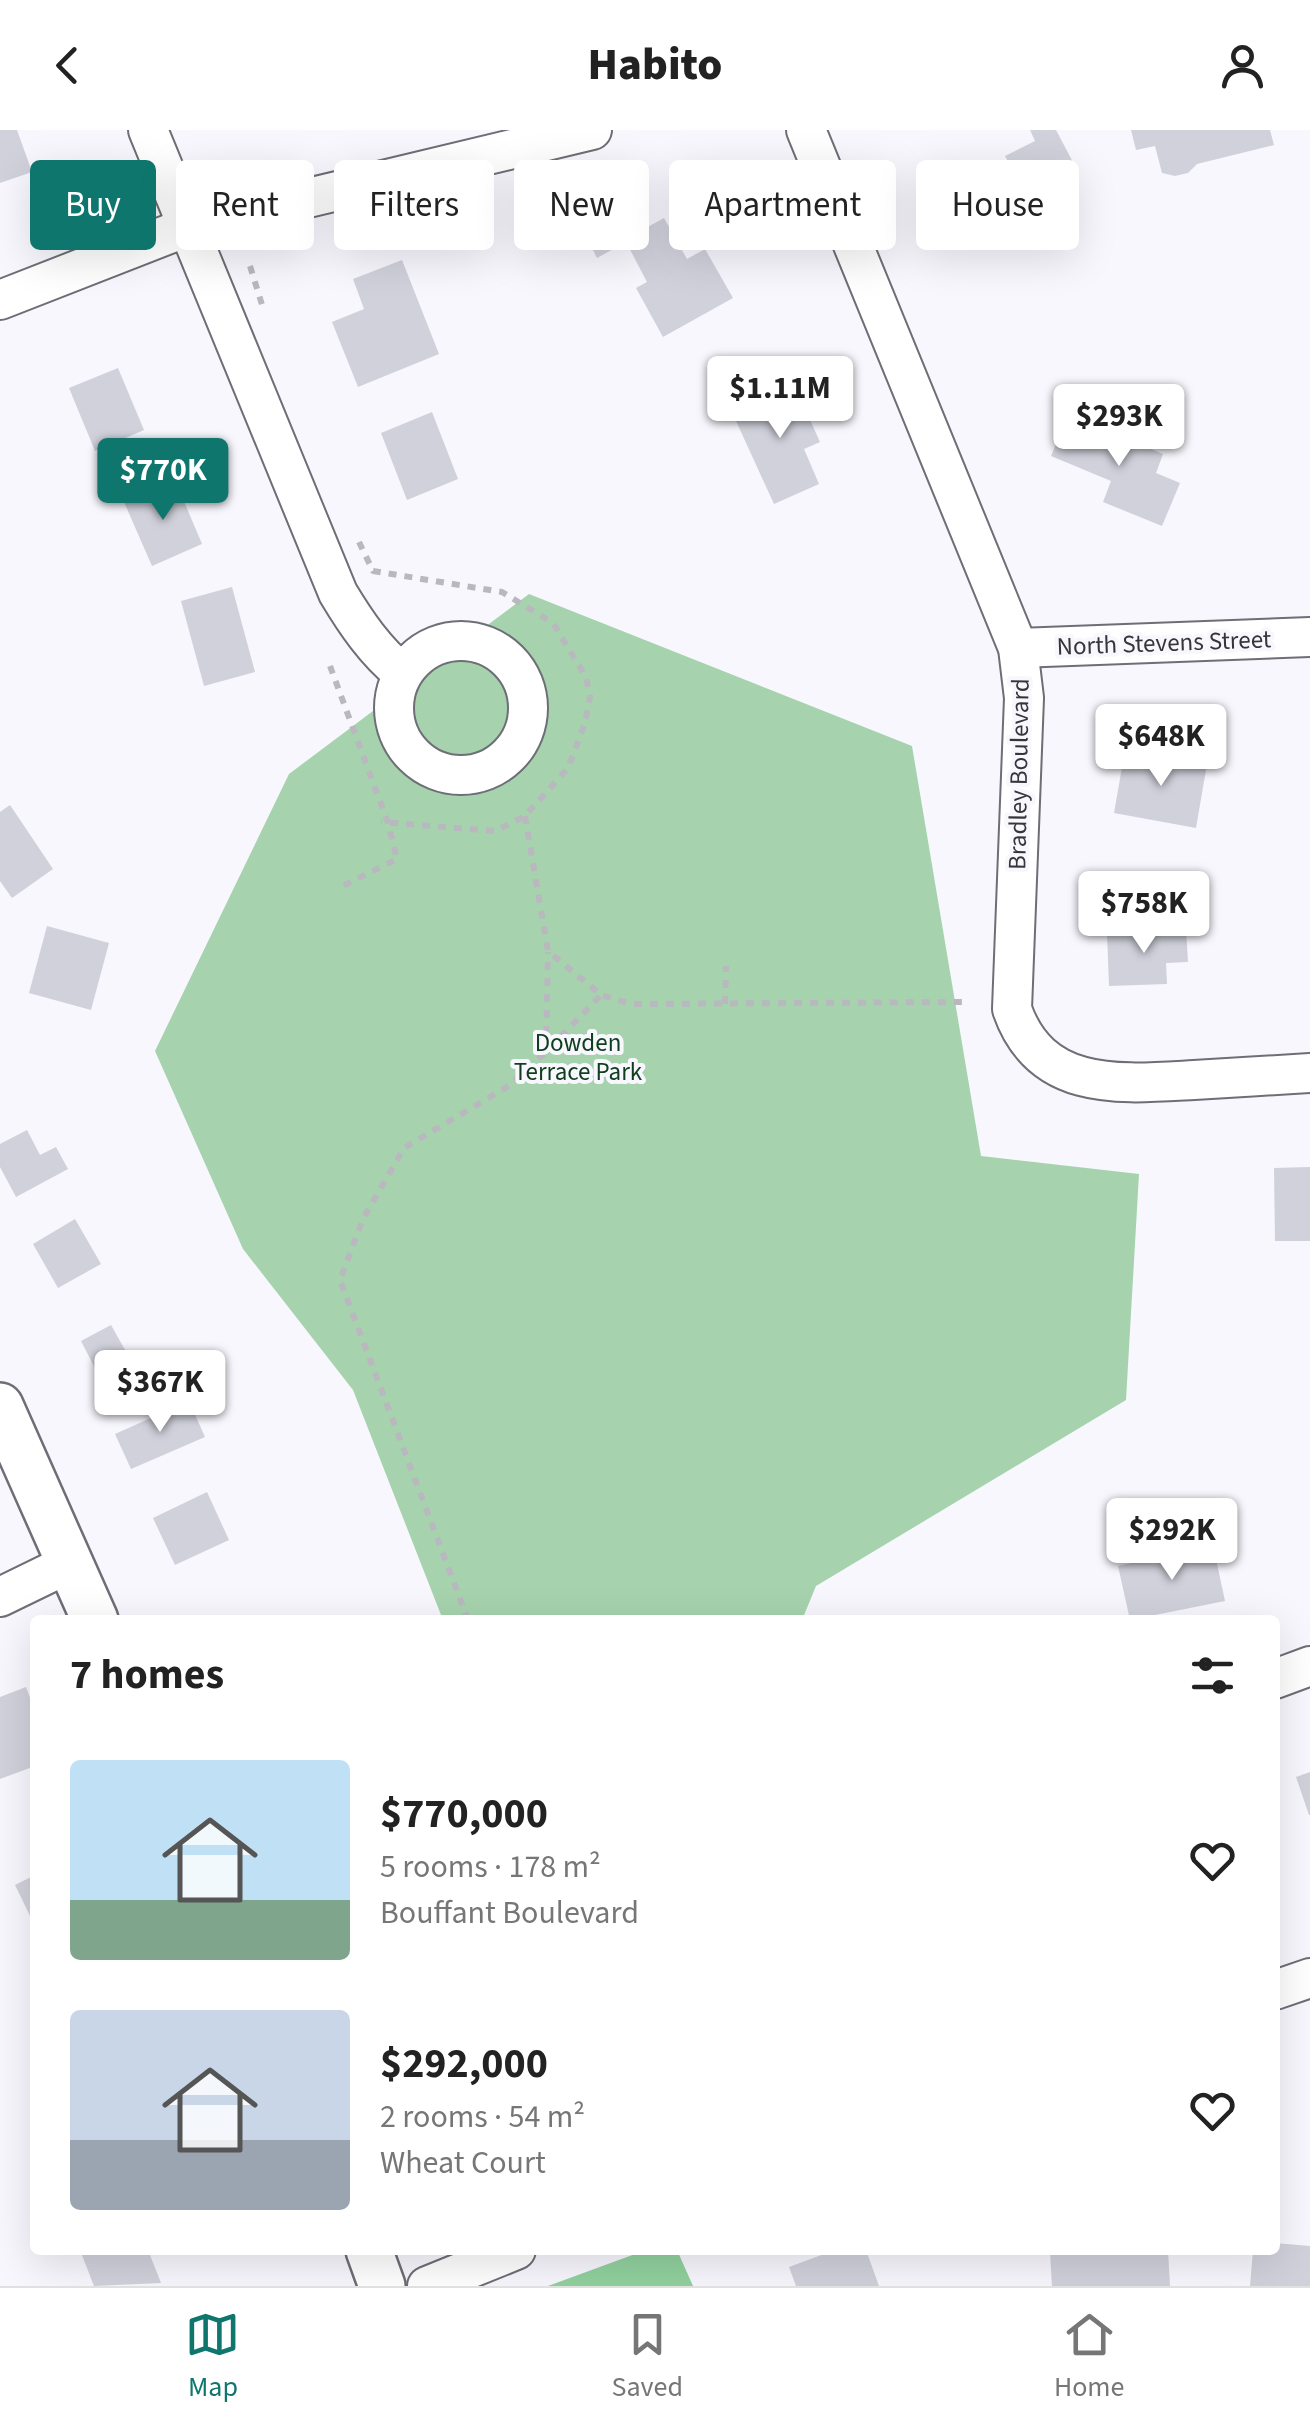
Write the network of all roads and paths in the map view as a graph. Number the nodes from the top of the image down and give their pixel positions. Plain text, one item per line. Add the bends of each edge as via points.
1 (148, 130) edge
2 (592, 130) edge
3 (806, 130) edge
4 (314, 197) edge
5 (176, 198) edge
6 (176, 232) edge
7 (197, 250) edge
8 (250, 266) dead end
9 (0, 300) edge
10 (266, 320) dead end
11 (357, 537) dead end
12 (1310, 637) edge
13 (1018, 648) junction
14 (330, 666) dead end
15 (402, 672) dead end
16 (526, 816) junction
17 (385, 822) junction
18 (337, 889) dead end
19 (548, 951) junction
20 (726, 966) dead end
21 (600, 995) junction
22 (968, 1002) dead end
23 (725, 1004) junction
24 (546, 1052) junction
25 (1310, 1073) edge
26 (0, 1406) edge
27 (70, 1563) junction
28 (0, 1596) edge
29 (93, 1615) edge
30 (466, 1615) edge
31 (1310, 1666) edge
32 (1280, 1677) edge
33 (1310, 1978) edge
34 (1280, 1988) edge
35 (371, 2255) edge
36 (504, 2255) edge
37 (382, 2286) edge
38 (427, 2286) edge

1 - 5 street
2 - 4 street
3 - 13 street, Bradley Boulevard
6 - 9 street
7 - 15 street via 338,593 356,624
8 - 10 path
11 - 16 path via 372,571 502,592 553,623 577,660 590,696 584,723 568,768
12 - 13 street, North Stevens Street
13 - 25 street, Bradley Boulevard via 1024,698 1012,1009 1020,1032 1061,1069 1098,1081
14 - 17 path
16 - 17 path via 495,831
16 - 19 path
17 - 18 path via 397,858
19 - 21 path
19 - 24 path
20 - 23 path
21 - 23 path via 632,1004
21 - 24 path
22 - 23 path
24 - 30 path via 507,1087 404,1148 340,1280
26 - 27 street
27 - 28 street
27 - 29 street
31 - 32 street
33 - 34 street
35 - 37 street
36 - 38 street

